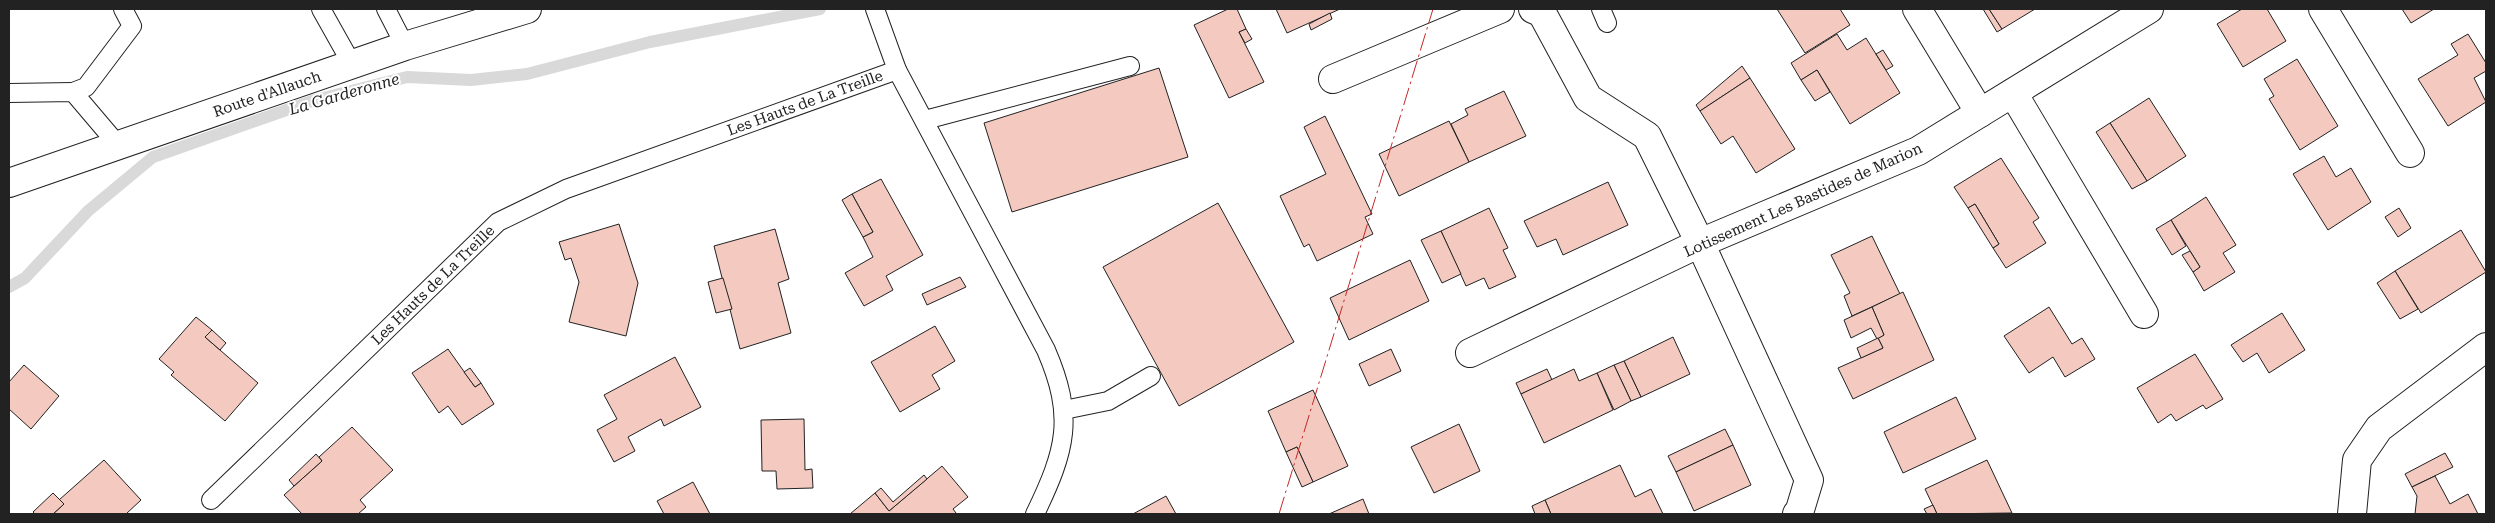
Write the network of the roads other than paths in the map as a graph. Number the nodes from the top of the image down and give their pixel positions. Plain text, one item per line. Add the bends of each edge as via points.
1 (123, 9) edge
2 (321, 9) edge
3 (386, 9) edge
4 (527, 9) edge
5 (875, 9) edge
6 (1500, 9) edge
7 (1532, 9) edge
8 (1917, 9) edge
9 (2149, 9) edge
10 (2322, 9) edge
11 (406, 46) junction
12 (353, 66) junction
13 (1130, 66) dead end
14 (897, 70) junction
15 (1333, 79) dead end
16 (74, 92) junction
17 (9, 93) edge
18 (2013, 93) junction
19 (1980, 112) junction
20 (925, 120) junction
21 (118, 145) junction
22 (2410, 153) dead end
23 (9, 183) edge
24 (1700, 243) junction
25 (2144, 314) dead end
26 (2486, 347) edge
27 (1470, 353) dead end
28 (1151, 376) dead end
29 (1064, 410) junction
30 (211, 500) dead end
31 (1035, 514) edge
32 (1796, 514) edge
33 (2352, 514) edge

1 - 16 lane via 132,26 86,87
2 - 12 lane
3 - 11 lane
4 - 11 street, Route d'Allauch
5 - 14 lane, Les Hauts de La Treille
6 - 15 street
7 - 24 street via 1542,13 1588,98 1647,136
8 - 19 street
9 - 18 street, Lotissement Les Bastides de Marion
10 - 22 street
11 - 12 street, Route d'Allauch
12 - 21 street, Route d'Allauch
13 - 20 lane
14 - 20 lane, Les Hauts de La Treille
14 - 30 lane, Les Hauts de La Treille via 566,189 498,222
16 - 17 lane
16 - 21 lane
18 - 19 street, Lotissement Les Bastides de Marion
18 - 25 street
19 - 24 street, Lotissement Les Bastides de Marion via 1918,151
20 - 29 lane, Les Hauts de La Treille via 1046,350 1057,376
21 - 23 street, Route d'Allauch
24 - 27 street, Lotissement Les Bastides de Marion
24 - 32 street via 1810,480
26 - 33 street via 2379,428 2357,460
28 - 29 lane via 1108,401
29 - 31 lane, Les Hauts de La Treille via 1064,438 1050,484

